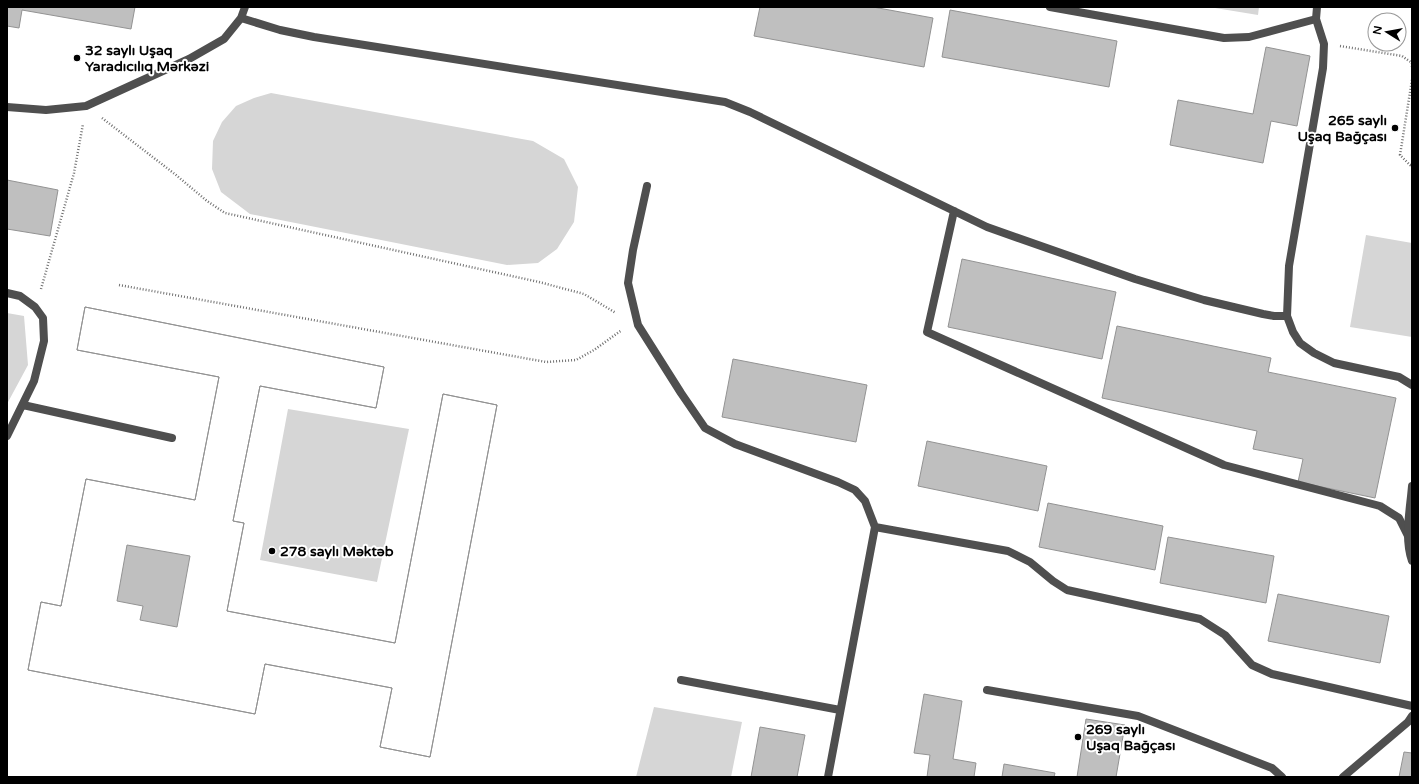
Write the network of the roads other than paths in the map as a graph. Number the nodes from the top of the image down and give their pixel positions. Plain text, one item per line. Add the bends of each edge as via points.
1 (246, 7) edge
2 (1050, 7) edge
3 (1317, 7) edge
4 (241, 18) junction
5 (1316, 19) junction
6 (7, 107) edge
7 (647, 186) dead end
8 (954, 211) junction
9 (7, 293) edge
10 (1287, 316) junction
11 (1412, 385) edge
12 (23, 405) junction
13 (7, 436) edge
14 (172, 438) dead end
15 (1412, 486) edge
16 (875, 527) junction
17 (1408, 536) junction
18 (1412, 561) edge
19 (681, 680) dead end
20 (988, 690) dead end
21 (1412, 706) edge
22 (840, 710) junction
23 (1412, 716) edge
24 (828, 777) edge
25 (1282, 777) edge
26 (1343, 777) edge

1 - 4 street
2 - 5 street via 1224,38 1249,37
3 - 5 street
4 - 6 street via 224,39 189,59 86,106 46,110
4 - 8 street via 314,37 726,102
5 - 10 street via 1324,44 1323,68 1289,266
7 - 16 street via 628,283 638,325 705,428 735,444 855,490 865,501
8 - 10 street via 987,227 1135,279 1204,300 1263,314
8 - 17 street via 927,332 1224,465 1380,506 1399,518
9 - 12 street via 20,296 35,307 43,318 44,341 34,381
10 - 11 street via 1300,342 1314,353 1334,363 1399,377
12 - 13 street
12 - 14 street
15 - 17 street
16 - 21 street via 1008,551 1030,562 1067,590 1200,619 1225,635 1252,665 1272,674
16 - 22 street
17 - 18 street
19 - 22 street
20 - 25 street via 1138,716 1272,768
22 - 24 street
23 - 26 street

